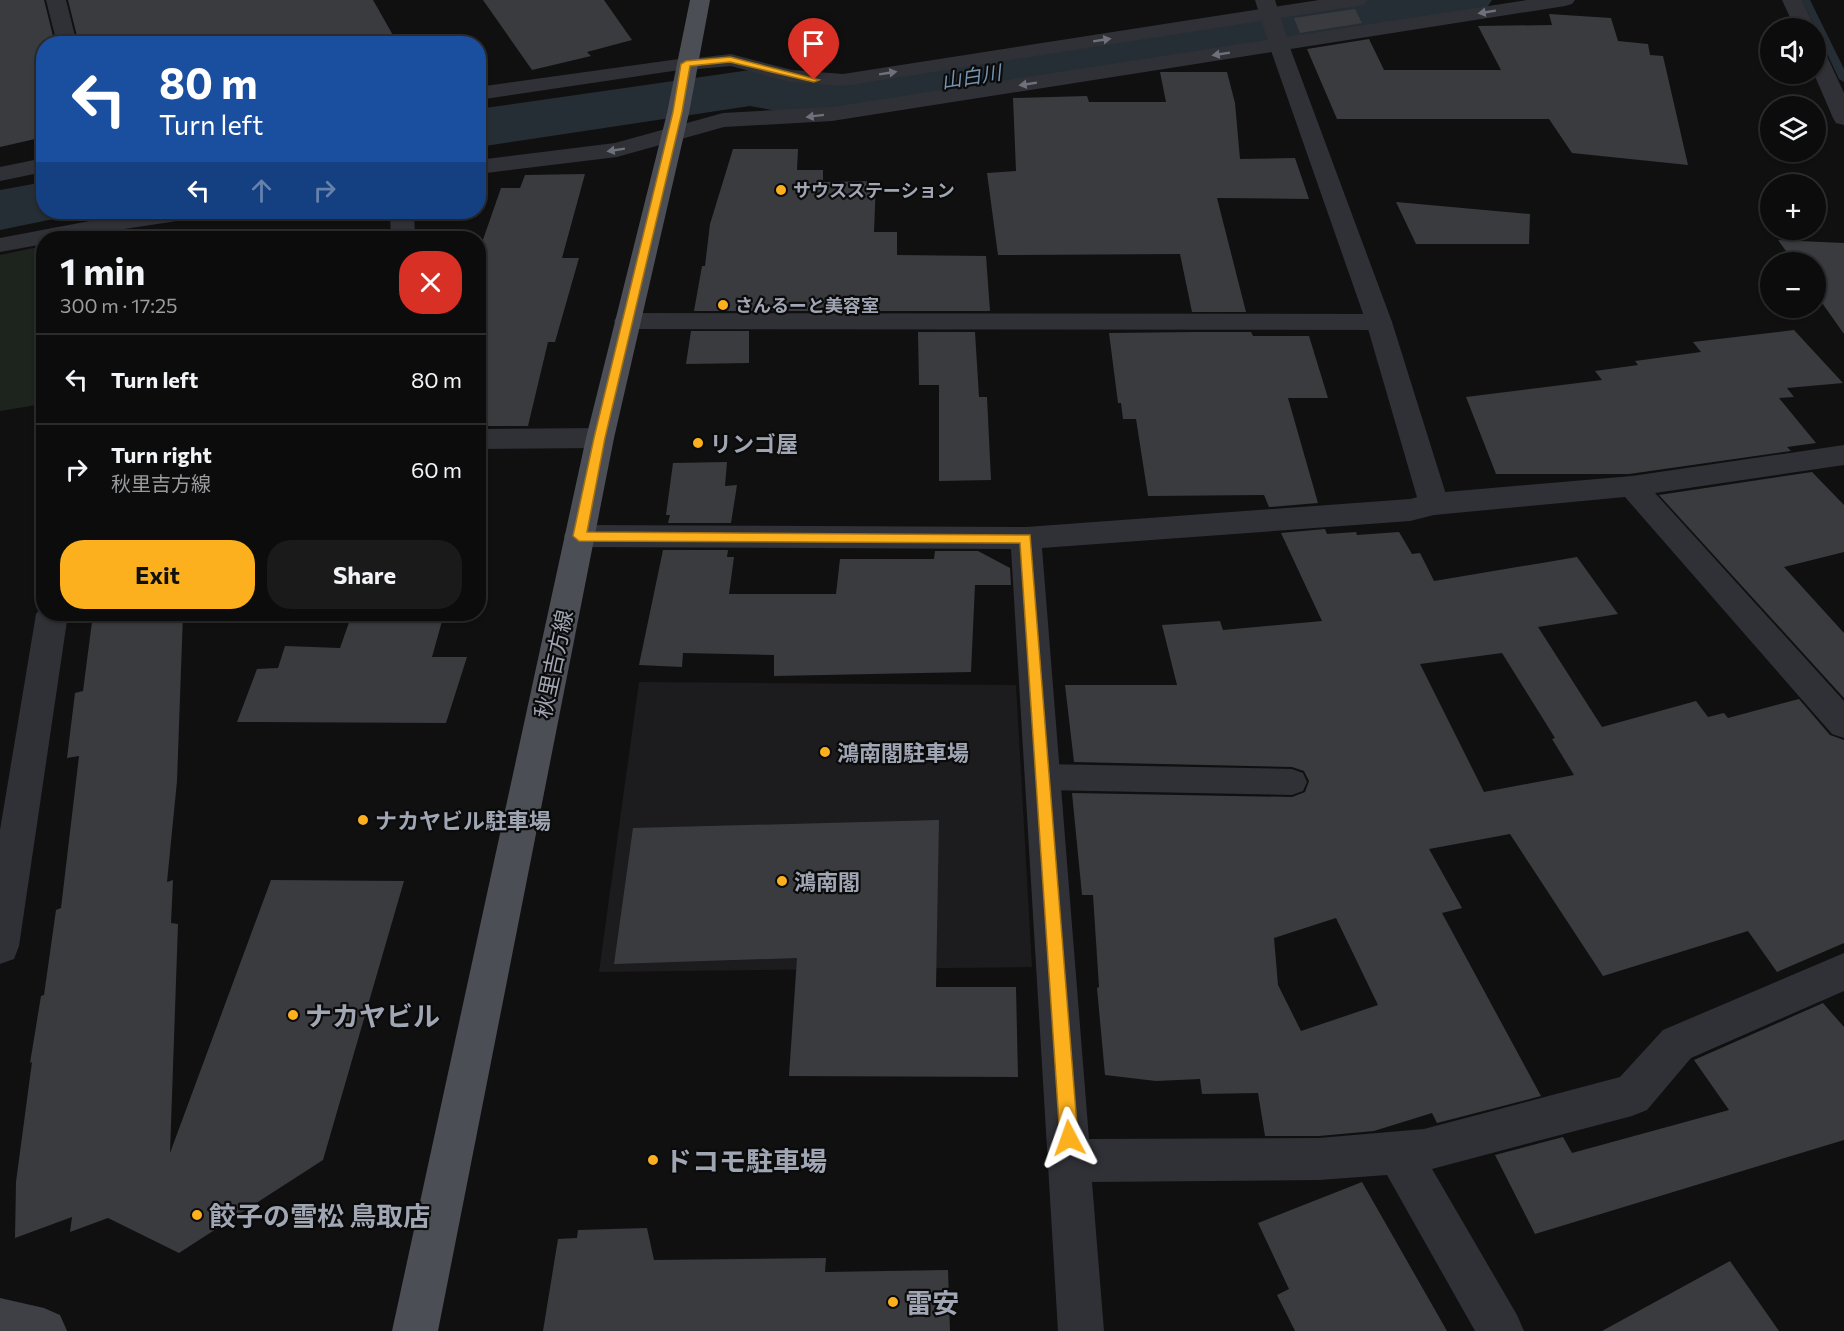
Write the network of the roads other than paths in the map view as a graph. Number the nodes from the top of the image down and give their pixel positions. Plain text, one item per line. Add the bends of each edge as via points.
1 (56, 0) edge
2 (700, 0) edge
3 (1357, 0) edge
4 (1565, 0) edge
5 (1792, 0) edge
6 (1800, 18) edge
7 (1272, 24) edge
8 (65, 36) edge
9 (1826, 77) edge
10 (486, 94) edge
11 (680, 98) junction
12 (1844, 118) edge
13 (486, 166) edge
14 (36, 167) edge
15 (0, 174) edge
16 (147, 219) edge
17 (110, 225) edge
18 (77, 231) edge
19 (36, 238) edge
20 (0, 245) edge
21 (627, 321) junction
22 (1379, 322) junction
23 (600, 438) junction
24 (486, 439) edge
25 (1844, 454) edge
26 (1632, 486) junction
27 (1434, 504) junction
28 (579, 536) junction
29 (1026, 538) junction
30 (51, 621) edge
31 (1844, 724) edge
32 (1043, 777) junction
33 (1292, 782) dead end
34 (0, 946) edge
35 (1844, 972) edge
36 (1399, 1153) junction
37 (1071, 1161) junction
38 (0, 1321) edge
39 (44, 1331) edge
40 (415, 1331) edge
41 (1081, 1331) edge
42 (1501, 1331) edge

1 - 8 street
2 - 11 main road, 秋里吉方線
3 - 7 street
4 -> 7 street
5 - 6 street
7 -> 11 street via 811,117 723,120
11 -> 7 street via 730,60 791,76 843,80
7 - 22 street
9 - 12 street
10 - 11 street
11 -> 13 street via 617,150
11 - 21 main road, 秋里吉方線
14 - 15 street
16 - 17 street
17 - 18 street
19 - 20 street
21 - 22 street
21 - 23 main road, 秋里吉方線
22 - 27 street
23 - 24 street
23 - 28 main road, 秋里吉方線
25 - 26 street
26 - 27 street
26 - 31 street
27 - 29 street via 1410,510
28 - 29 street
28 - 40 main road, 秋里吉方線
29 - 32 street
30 - 34 street
32 - 33 lane
32 - 37 street
35 - 36 street via 1677,1044 1632,1095 1424,1150
36 - 37 street via 1319,1159
36 - 42 street
37 - 41 street
38 - 39 main road

